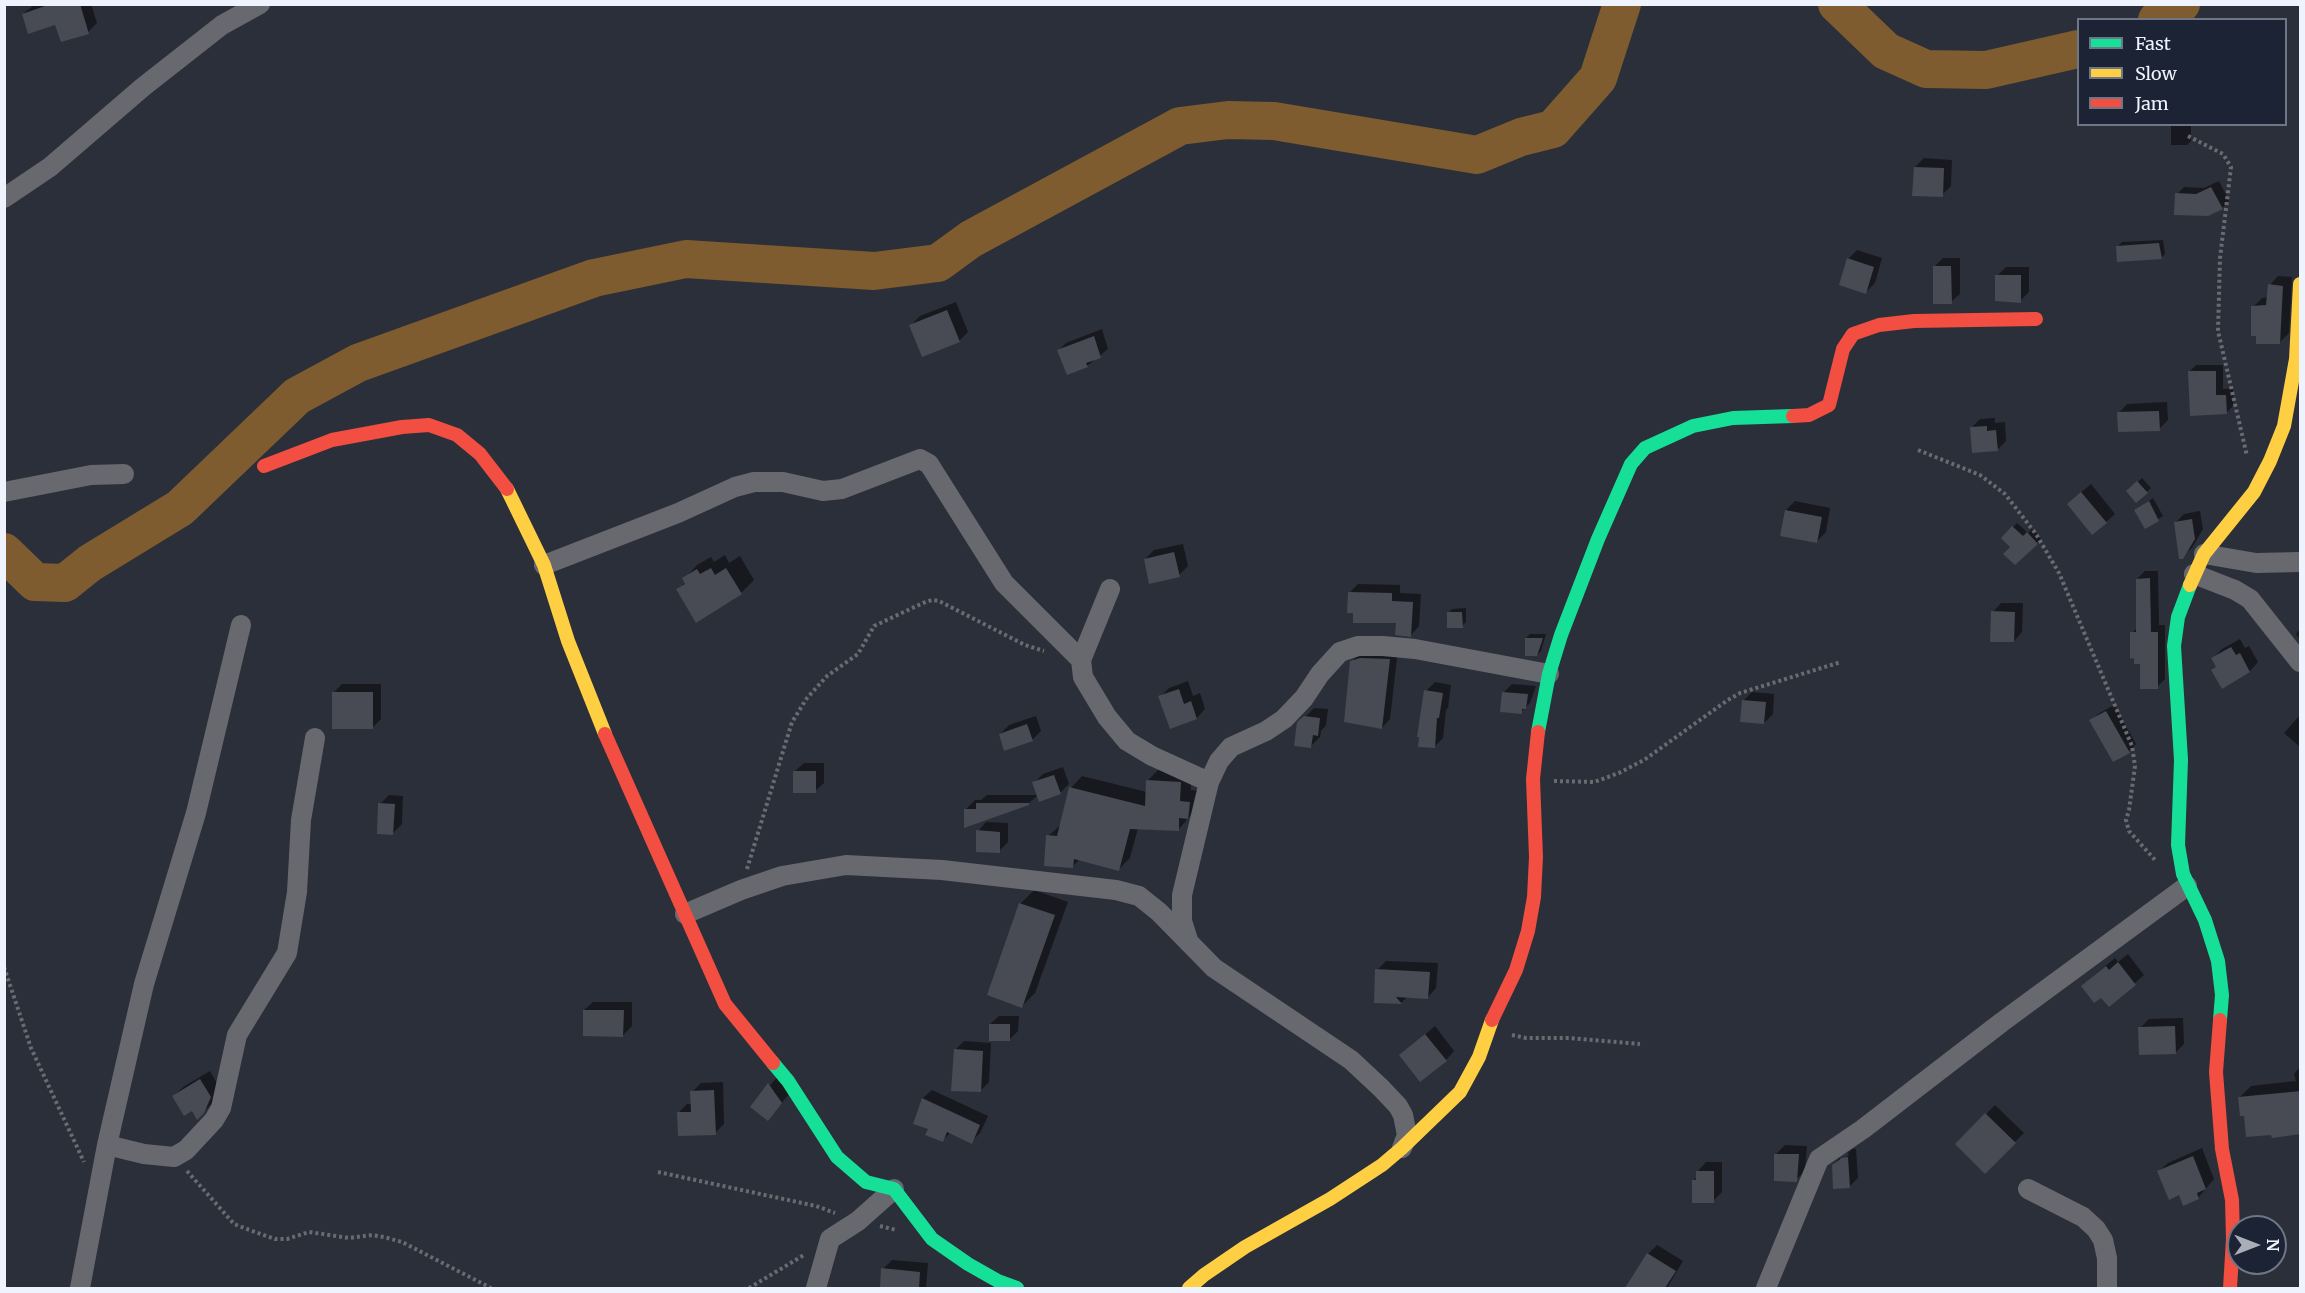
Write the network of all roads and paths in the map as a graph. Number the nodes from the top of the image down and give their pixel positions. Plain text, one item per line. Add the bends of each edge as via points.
1 (260, 4) edge
2 (2188, 136) dead end
3 (4, 198) edge
4 (2301, 284) edge
5 (2036, 319) dead end
6 (1918, 450) dead end
7 (2247, 458) dead end
8 (264, 466) dead end
9 (124, 474) dead end
10 (4, 492) edge
11 (2204, 554) junction
12 (2301, 562) edge
13 (544, 565) junction
14 (2194, 574) junction
15 (1110, 589) dead end
16 (241, 625) dead end
17 (1076, 655) junction
18 (1841, 662) dead end
19 (2301, 662) edge
20 (1549, 674) junction
21 (315, 738) dead end
22 (1533, 779) junction
23 (1209, 782) junction
24 (2185, 880) junction
25 (741, 890) junction
26 (685, 914) junction
27 (1188, 943) junction
28 (4, 968) edge
29 (1492, 1021) junction
30 (1640, 1044) dead end
31 (107, 1145) junction
32 (1402, 1148) junction
33 (174, 1157) junction
34 (84, 1164) dead end
35 (658, 1172) dead end
36 (894, 1189) junction
37 (2028, 1189) dead end
38 (858, 1221) junction
39 (830, 1239) junction
40 (80, 1288) edge
41 (491, 1288) edge
42 (749, 1288) edge
43 (816, 1288) edge
44 (1017, 1288) edge
45 (1189, 1288) edge
46 (1767, 1288) edge
47 (2108, 1288) edge
48 (2230, 1288) edge

1 - 3 street via 222,26 142,87 50,167
2 - 7 path via 2223,154 2231,167 2220,258 2217,331
4 - 11 street via 2296,359 2284,426 2254,492
5 - 20 street via 1879,325 1853,334 1843,349 1833,397 1822,410 1809,416 1733,418 1693,426 1645,448 1630,464 1621,482
6 - 24 path via 1980,475 2005,494 2036,534 2059,573 2132,746 2135,766 2126,820 2128,831 2153,859
8 - 13 street via 332,440 429,425 457,435 480,454 505,486
9 - 10 street via 91,475
11 - 12 street via 2256,563
11 - 14 street
13 - 17 street via 754,482 783,482 823,491 842,489 920,459 930,464 1004,584
13 - 26 street via 591,700
14 - 19 street via 2250,599
14 - 24 street via 2178,617 2174,646 2181,760 2178,844
15 - 17 street
16 - 31 street via 196,813 144,984
17 - 23 street via 1083,676 1107,717 1127,741
17 - 25 path via 1024,645 939,601 923,603 874,626 858,654 827,676 792,722
18 - 22 path via 1740,693 1619,773 1594,782
20 - 22 street
20 - 23 street via 1415,649 1358,646 1340,652 1284,719 1231,747
21 - 33 street via 286,953 237,1035 225,1096 214,1120 186,1150
22 - 29 street via 1534,897 1516,970
23 - 27 street via 1182,895 1182,921
24 - 46 street via 1863,1129 1819,1158
24 - 48 street via 2205,920 2218,961 2222,995 2216,1072 2222,1149 2232,1200
25 - 26 street
25 - 27 street via 782,876 846,865 942,870 1106,889 1139,896
26 - 36 street via 725,1004 788,1082 837,1158 866,1182
27 - 32 street via 1214,968 1351,1060 1381,1088 1403,1115 1407,1135
28 - 34 path via 31,1047
29 - 30 path via 1515,1037
29 - 32 street via 1460,1092
31 - 33 street
31 - 40 street
32 - 45 street via 1330,1199 1245,1247
33 - 41 path via 234,1224 275,1239 309,1232 349,1238 384,1237 402,1242
35 - 38 path via 816,1206
36 - 38 street
36 - 44 street via 932,1239 968,1264
37 - 47 street via 2083,1217 2096,1229 2107,1258
38 - 39 street
39 - 42 path
39 - 43 street

